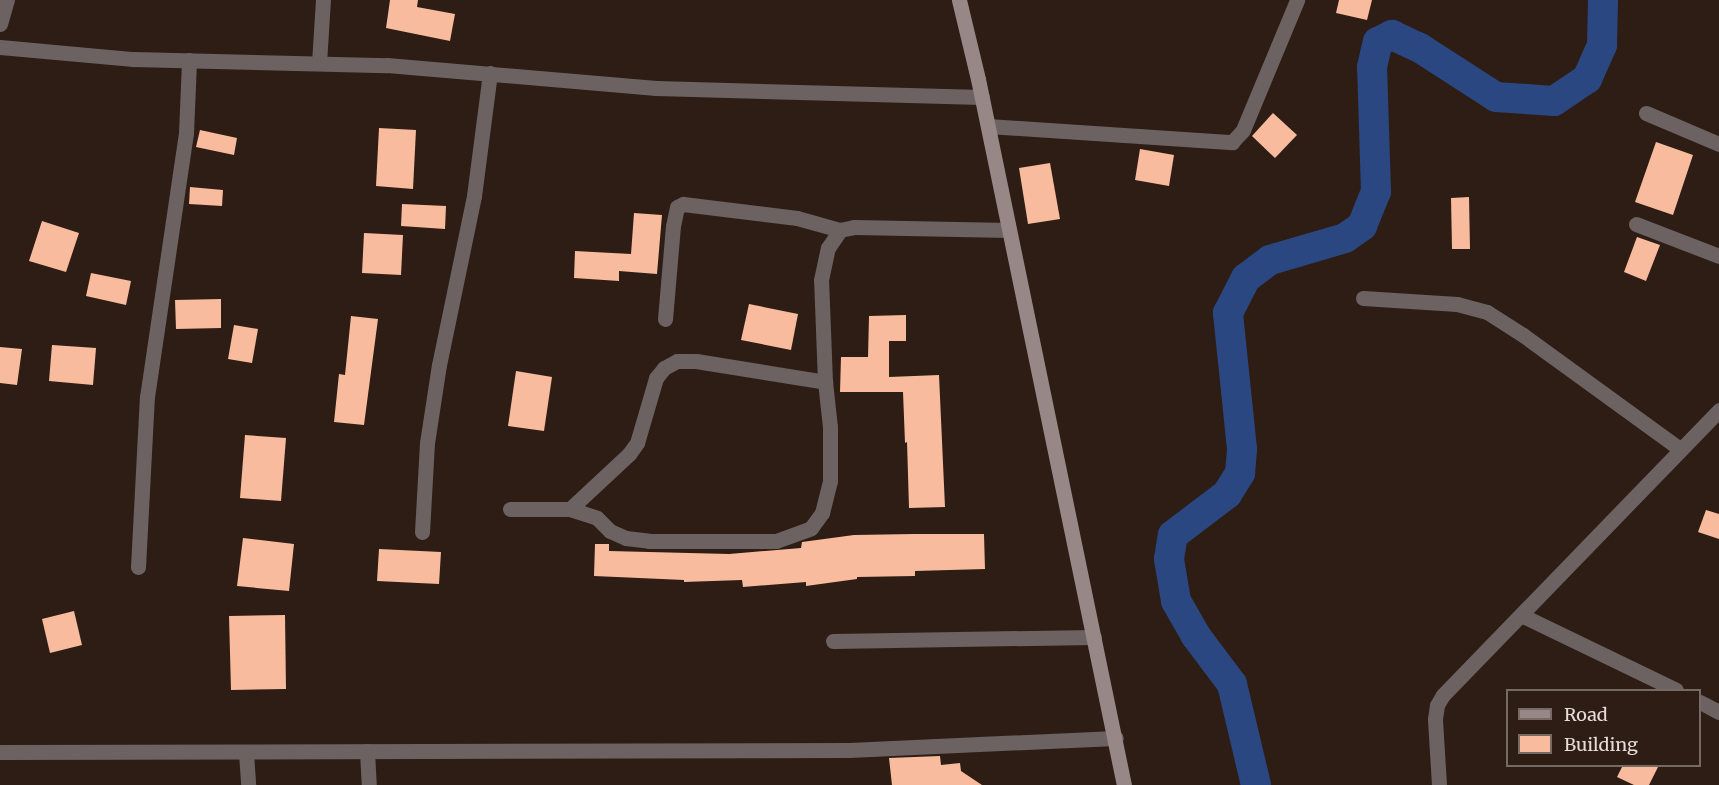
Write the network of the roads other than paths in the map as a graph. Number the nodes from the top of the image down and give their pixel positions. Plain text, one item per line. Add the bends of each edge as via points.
1 (7, 0) edge
2 (323, 0) edge
3 (959, 0) edge
4 (1297, 0) edge
5 (0, 24) edge
6 (0, 47) edge
7 (189, 60) junction
8 (320, 63) junction
9 (490, 73) junction
10 (982, 97) junction
11 (1646, 113) dead end
12 (987, 126) junction
13 (1719, 144) edge
14 (1636, 224) dead end
15 (840, 230) junction
16 (1009, 230) junction
17 (1719, 256) edge
18 (1363, 298) dead end
19 (665, 319) dead end
20 (825, 382) junction
21 (1719, 410) edge
22 (1680, 449) junction
23 (570, 508) junction
24 (510, 509) dead end
25 (422, 532) dead end
26 (138, 567) dead end
27 (1521, 615) junction
28 (1094, 637) junction
29 (833, 641) dead end
30 (1674, 689) edge
31 (1701, 703) edge
32 (1719, 712) edge
33 (1116, 738) junction
34 (367, 751) junction
35 (0, 752) edge
36 (246, 753) junction
37 (248, 785) edge
38 (369, 785) edge
39 (1124, 785) edge
40 (1439, 785) edge

1 - 5 street
2 - 8 street
3 - 10 main road
4 - 12 street via 1244,130 1232,142
6 - 7 street
7 - 8 street
7 - 26 street via 186,133 147,396
8 - 9 street
9 - 10 street via 656,88
9 - 25 street via 474,196 429,432
10 - 12 main road
11 - 13 street
12 - 16 main road
14 - 17 street
15 - 16 street via 854,226
15 - 19 street via 797,218 683,204 677,207
15 - 20 street via 828,248 821,280
16 - 28 main road
18 - 22 street via 1457,304 1487,312
20 - 23 street via 677,361 656,378 633,448
20 - 23 street via 830,481 822,513 811,528 776,541 649,541 626,538 610,531 597,518
21 - 22 street
22 - 27 street
23 - 24 street
27 - 30 street
27 - 40 street via 1437,705
28 - 29 street
28 - 33 main road
31 - 32 street
33 - 34 street via 849,750
33 - 39 main road
34 - 36 street
34 - 38 street
35 - 36 street
36 - 37 street

